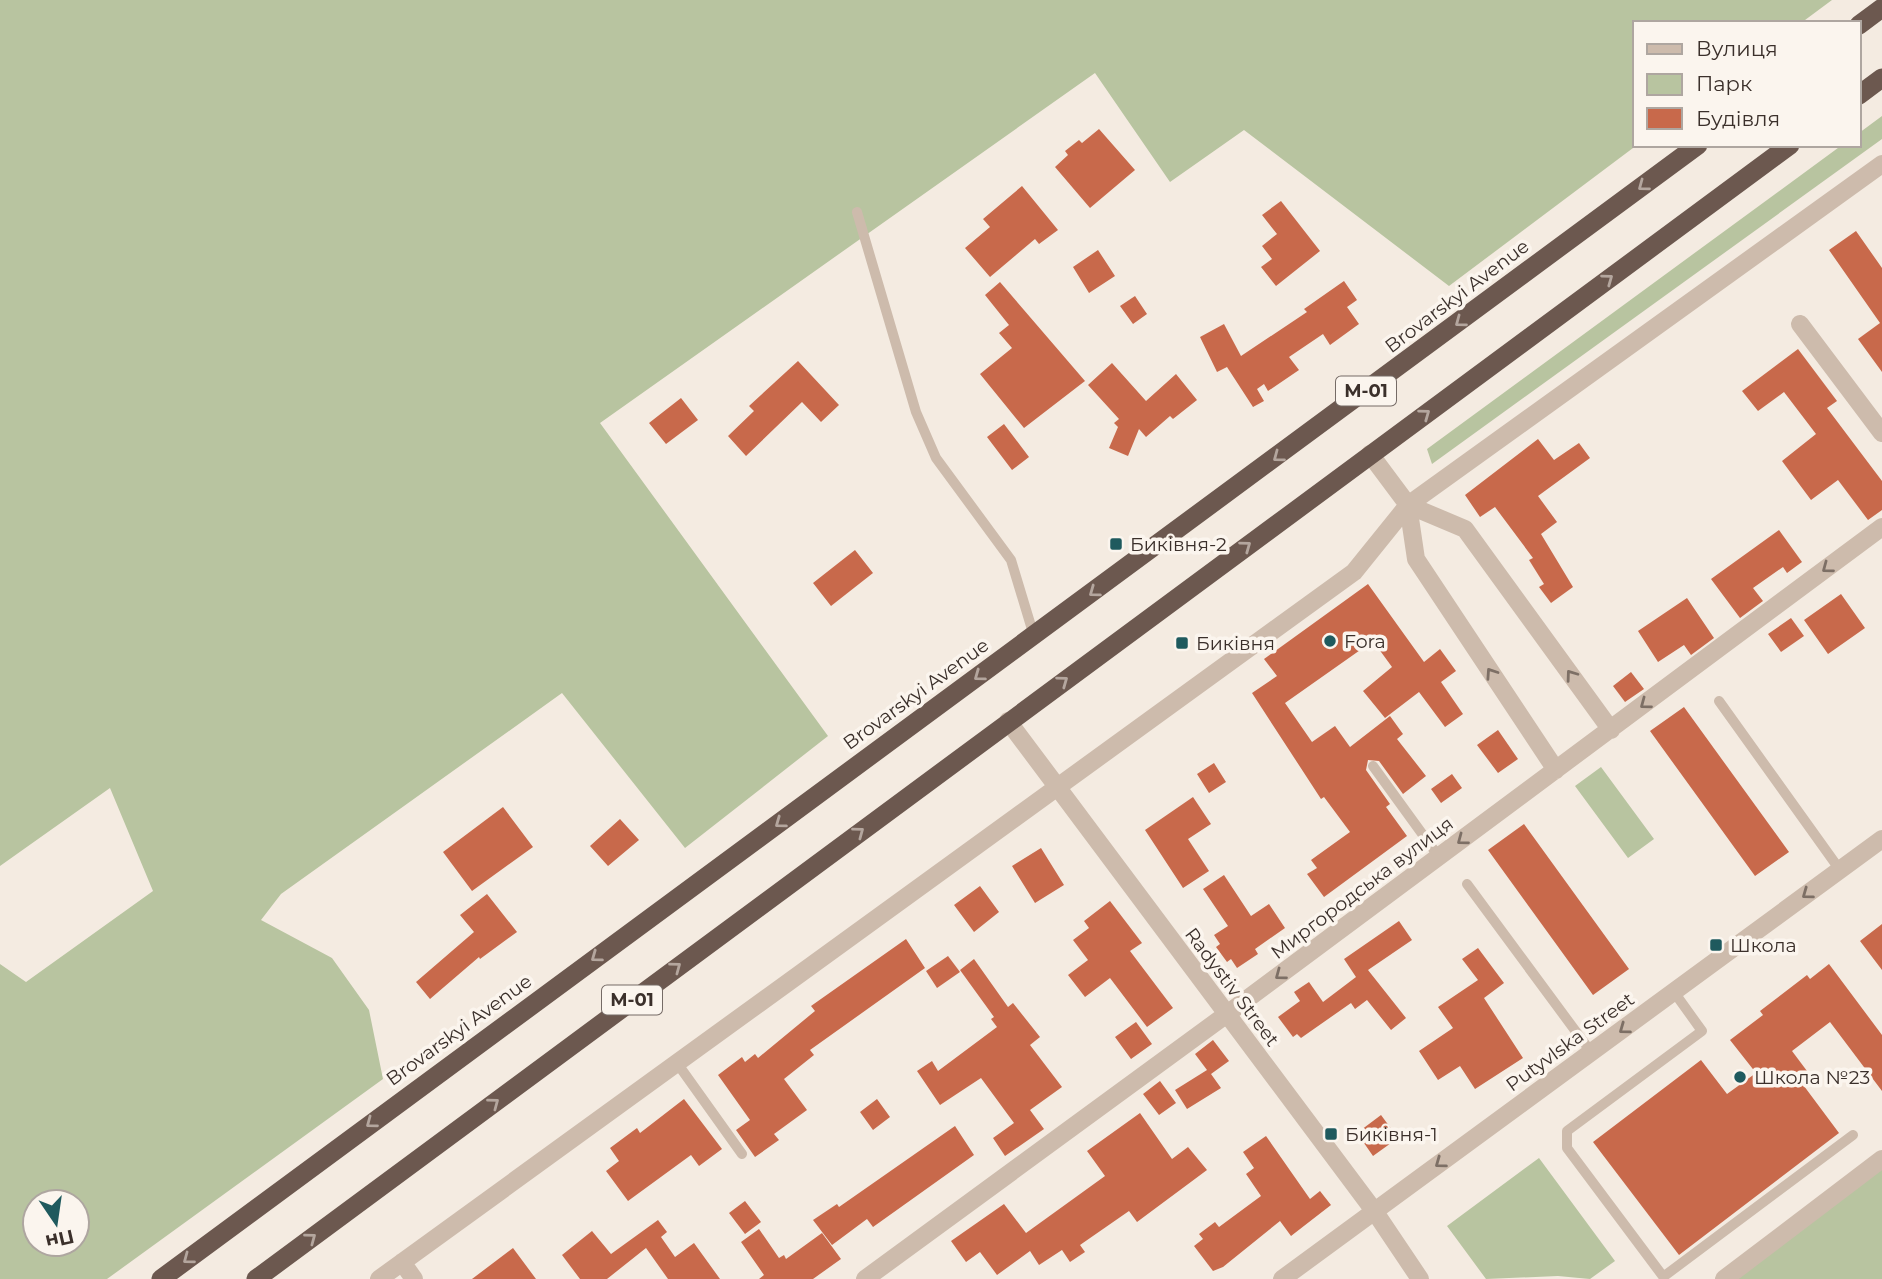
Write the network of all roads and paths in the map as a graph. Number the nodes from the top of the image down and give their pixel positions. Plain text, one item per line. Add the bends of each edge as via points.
1 (1882, 8) edge
2 (1861, 24) edge
3 (1882, 78) edge
4 (1861, 94) edge
5 (1695, 147) edge
6 (1787, 147) edge
7 (1882, 164) edge
8 (857, 212) dead end
9 (1800, 324) dead end
10 (1882, 433) edge
11 (1370, 454) junction
12 (1408, 505) junction
13 (1882, 527) edge
14 (1034, 636) junction
15 (1719, 701) dead end
16 (1008, 721) junction
17 (1611, 730) junction
18 (1373, 765) dead end
19 (1556, 770) junction
20 (1056, 788) junction
21 (1882, 839) edge
22 (1439, 858) junction
23 (1840, 870) junction
24 (1467, 884) dead end
25 (1674, 992) junction
26 (1227, 1014) junction
27 (1591, 1052) junction
28 (677, 1063) junction
29 (1853, 1135) dead end
30 (742, 1154) dead end
31 (1882, 1159) edge
32 (1374, 1212) junction
33 (402, 1262) junction
34 (1664, 1278) edge
35 (161, 1279) edge
36 (256, 1279) edge
37 (379, 1279) edge
38 (414, 1279) edge
39 (865, 1279) edge
40 (1282, 1279) edge
41 (1420, 1279) edge
42 (1724, 1279) edge

1 - 2 highway
3 - 4 highway
5 -> 14 highway, Brovarskyi Avenue / М-01
11 -> 6 highway, М-01
7 - 12 street
8 - 14 lane via 916,412 936,458 1011,559
9 - 10 street
11 - 12 street
16 -> 11 highway, М-01
17 -> 12 street via 1465,529
19 -> 12 street via 1416,559
12 - 20 street via 1354,572
13 -> 17 street, Миргородська вулиця
14 -> 35 highway, Brovarskyi Avenue / М-01
15 - 23 lane
16 - 20 street, Radystiv Street
36 -> 16 highway, М-01
17 - 19 street, Миргородська вулиця
18 - 22 lane
19 -> 22 street, Миргородська вулиця
20 - 26 street, Radystiv Street
20 - 28 street
21 - 23 street, Putyvlska Street
22 -> 26 street, Миргородська вулиця
23 -> 25 street, Putyvlska Street
24 - 27 lane
25 -> 27 street, Putyvlska Street
25 - 34 lane via 1702,1031 1567,1131 1567,1148
26 - 32 street, Radystiv Street
26 - 39 street, Миргородська вулиця
27 -> 32 street, Putyvlska Street
28 - 30 lane
28 - 33 street
29 - 34 lane
31 - 42 street
32 - 40 street, Putyvlska Street
32 - 41 street, Radystiv Street
33 - 37 street
33 - 38 street

